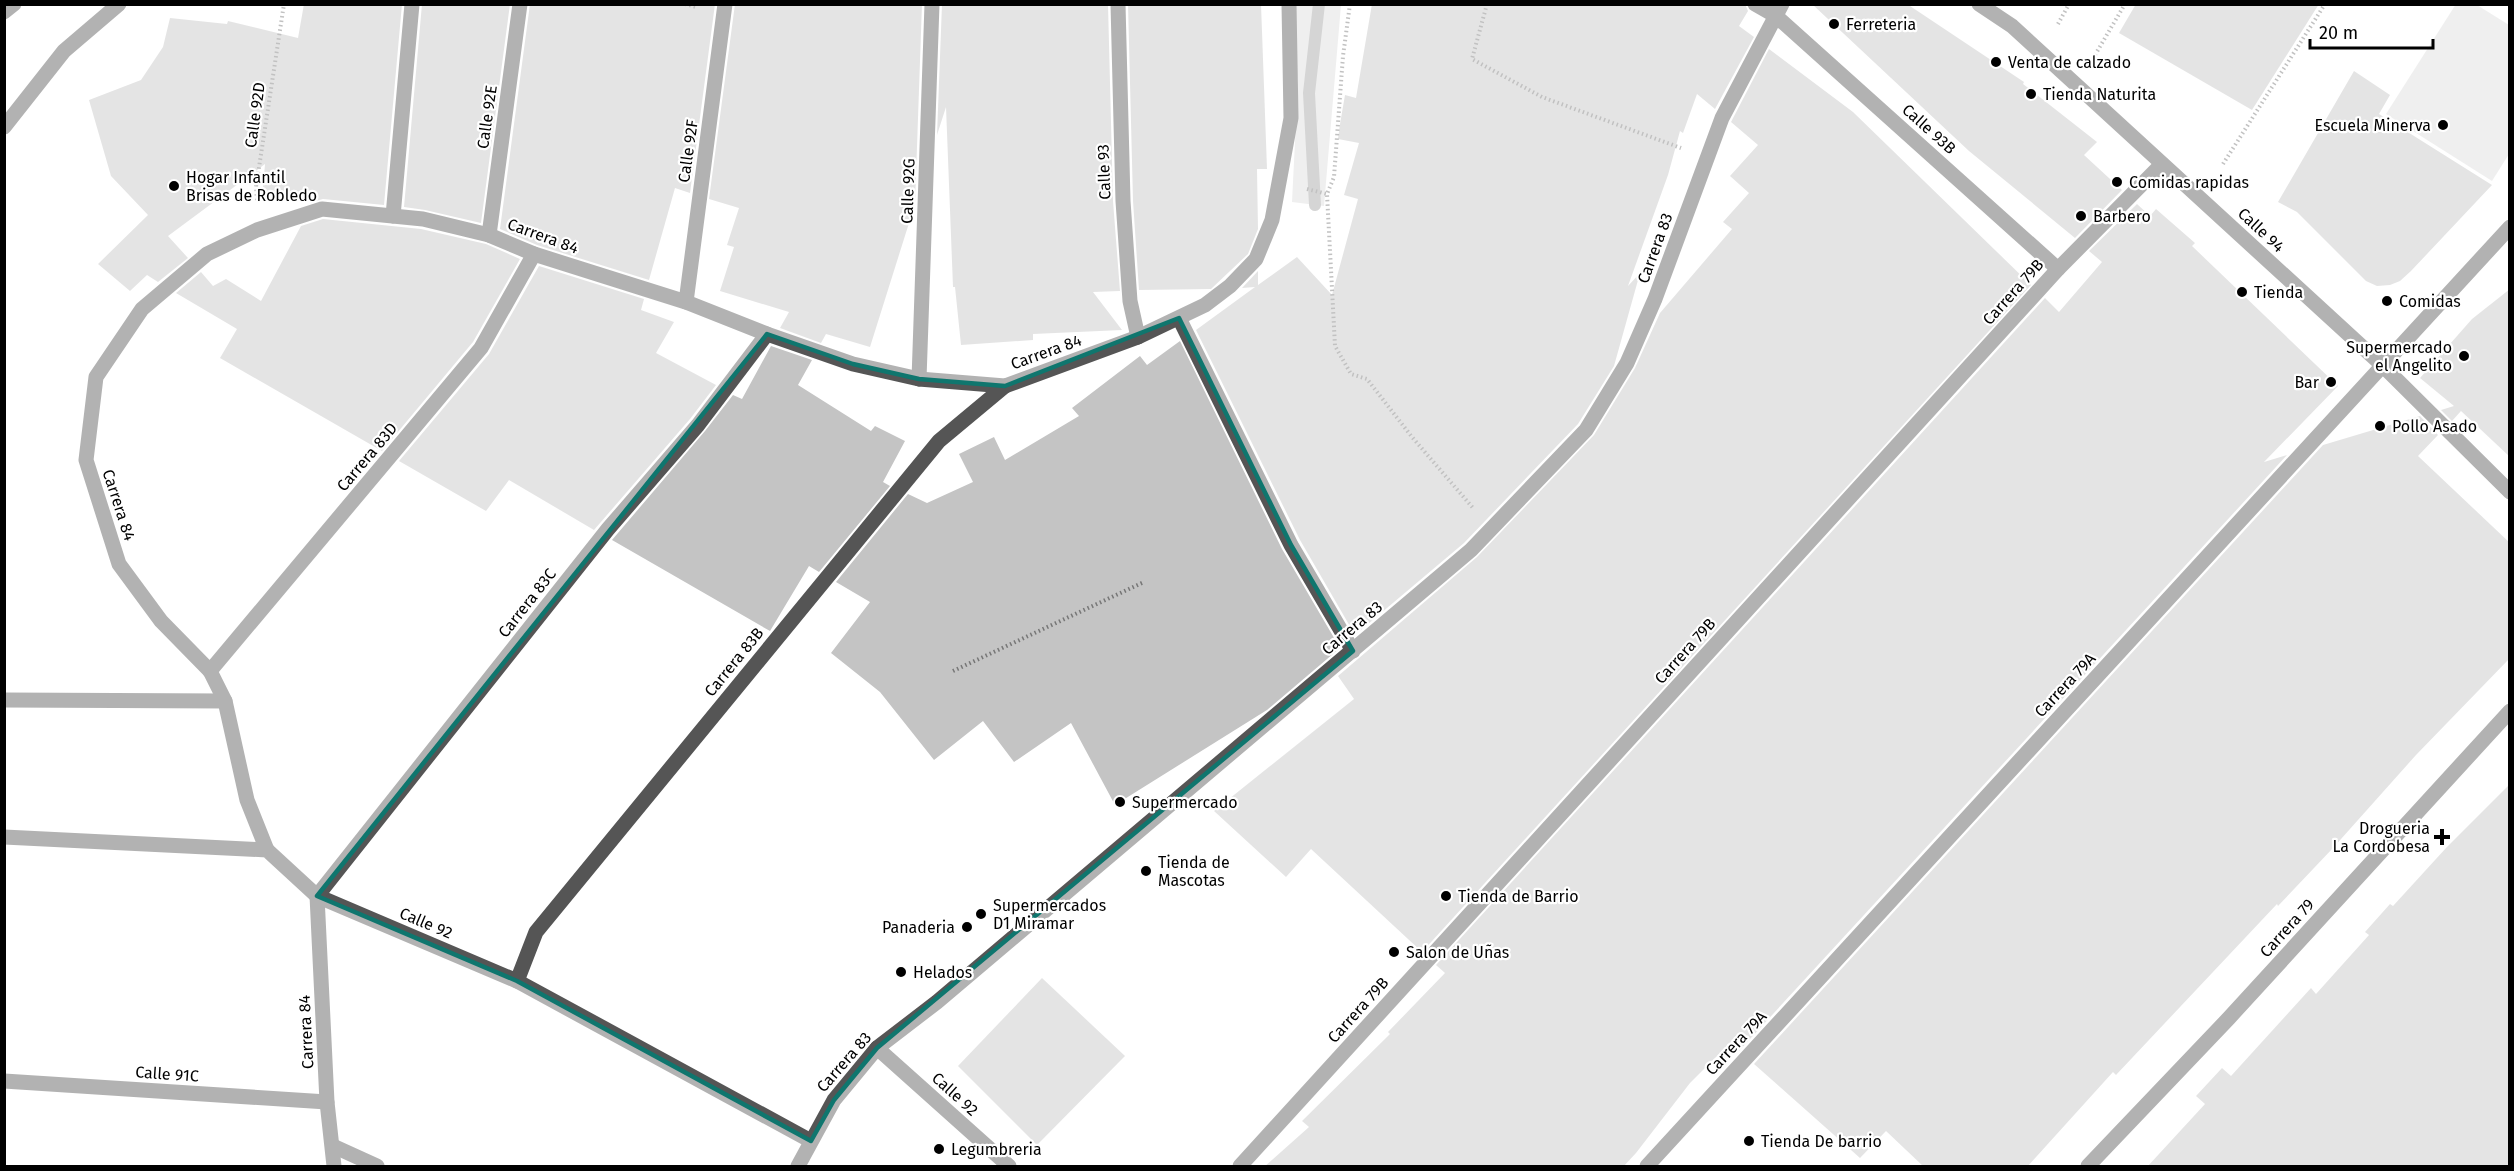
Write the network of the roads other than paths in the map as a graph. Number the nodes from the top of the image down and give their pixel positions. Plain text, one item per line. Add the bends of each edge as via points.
1 (14, 4) edge
2 (119, 4) edge
3 (412, 4) edge
4 (520, 4) edge
5 (725, 4) edge
6 (932, 4) edge
7 (1118, 4) edge
8 (1289, 4) edge
9 (1755, 4) edge
10 (1979, 4) edge
11 (1779, 10) edge
12 (4, 12) edge
13 (4, 127) edge
14 (2162, 164) junction
15 (393, 216) junction
16 (2510, 227) edge
17 (489, 235) junction
18 (534, 254) junction
19 (2058, 269) junction
20 (686, 302) junction
21 (1179, 318) junction
22 (767, 334) junction
23 (1138, 337) junction
24 (2382, 365) junction
25 (919, 379) junction
26 (1005, 386) junction
27 (2510, 492) edge
28 (1353, 651) junction
29 (210, 671) junction
30 (4, 699) edge
31 (225, 701) junction
32 (2510, 711) edge
33 (4, 837) edge
34 (267, 850) junction
35 (317, 896) junction
36 (517, 981) junction
37 (877, 1048) junction
38 (4, 1081) edge
39 (327, 1102) junction
40 (811, 1141) junction
41 (333, 1146) junction
42 (334, 1167) edge
43 (377, 1167) edge
44 (798, 1167) edge
45 (1009, 1167) edge
46 (1240, 1167) edge
47 (1647, 1167) edge
48 (2088, 1167) edge

1 - 12 street
2 - 13 street via 64,51
3 - 15 street
4 - 17 street, Calle 92E
5 - 20 street, Calle 92F
6 - 25 street, Calle 92G
7 - 23 street, Calle 93 via 1124,212 1130,301
8 - 21 street, Carrera 84 via 1291,118 1272,220 1256,259 1230,286
9 - 11 street, Calle 93B
10 - 14 street, Calle 94 via 2012,26
11 - 19 street, Calle 93B
11 - 28 street, Carrera 83 via 1722,118 1627,363 1586,430 1471,550
14 - 19 street, Carrera 79B
14 - 24 street, Calle 94
15 - 17 street, Carrera 84
15 - 29 street, Carrera 84 via 322,209 257,230 207,254 142,309 96,377 86,460 119,564 161,621
16 - 24 street, Carrera 79A
17 - 18 street, Carrera 84
18 - 20 street, Carrera 84
18 - 29 street, Carrera 83D via 481,348
19 - 46 street, Carrera 79B
20 - 22 street, Carrera 84
21 - 23 street, Carrera 84
21 - 28 street via 1291,545
22 - 25 street, Carrera 84 via 853,364
22 - 35 street, Carrera 83C via 698,425 608,529
23 - 26 street, Carrera 84
24 - 27 street, Calle 94
24 - 47 street, Carrera 79A
25 - 26 street, Carrera 84
26 - 36 street, Carrera 83B via 939,441 536,932
28 - 37 street, Carrera 83 via 937,1002
29 - 31 street, Carrera 84
30 - 31 street
31 - 34 street, Carrera 84 via 247,800
32 - 48 street, Carrera 79
33 - 34 street
34 - 35 street, Calle 92
35 - 36 street, Calle 92
35 - 39 street, Carrera 84
36 - 40 street, Calle 92
37 - 40 street, Carrera 83 via 834,1100
37 - 45 street, Calle 92
38 - 39 street, Calle 91C
39 - 41 street, Carrera 84
40 - 44 street, Carrera 83
41 - 42 street, Carrera 84
41 - 43 street

